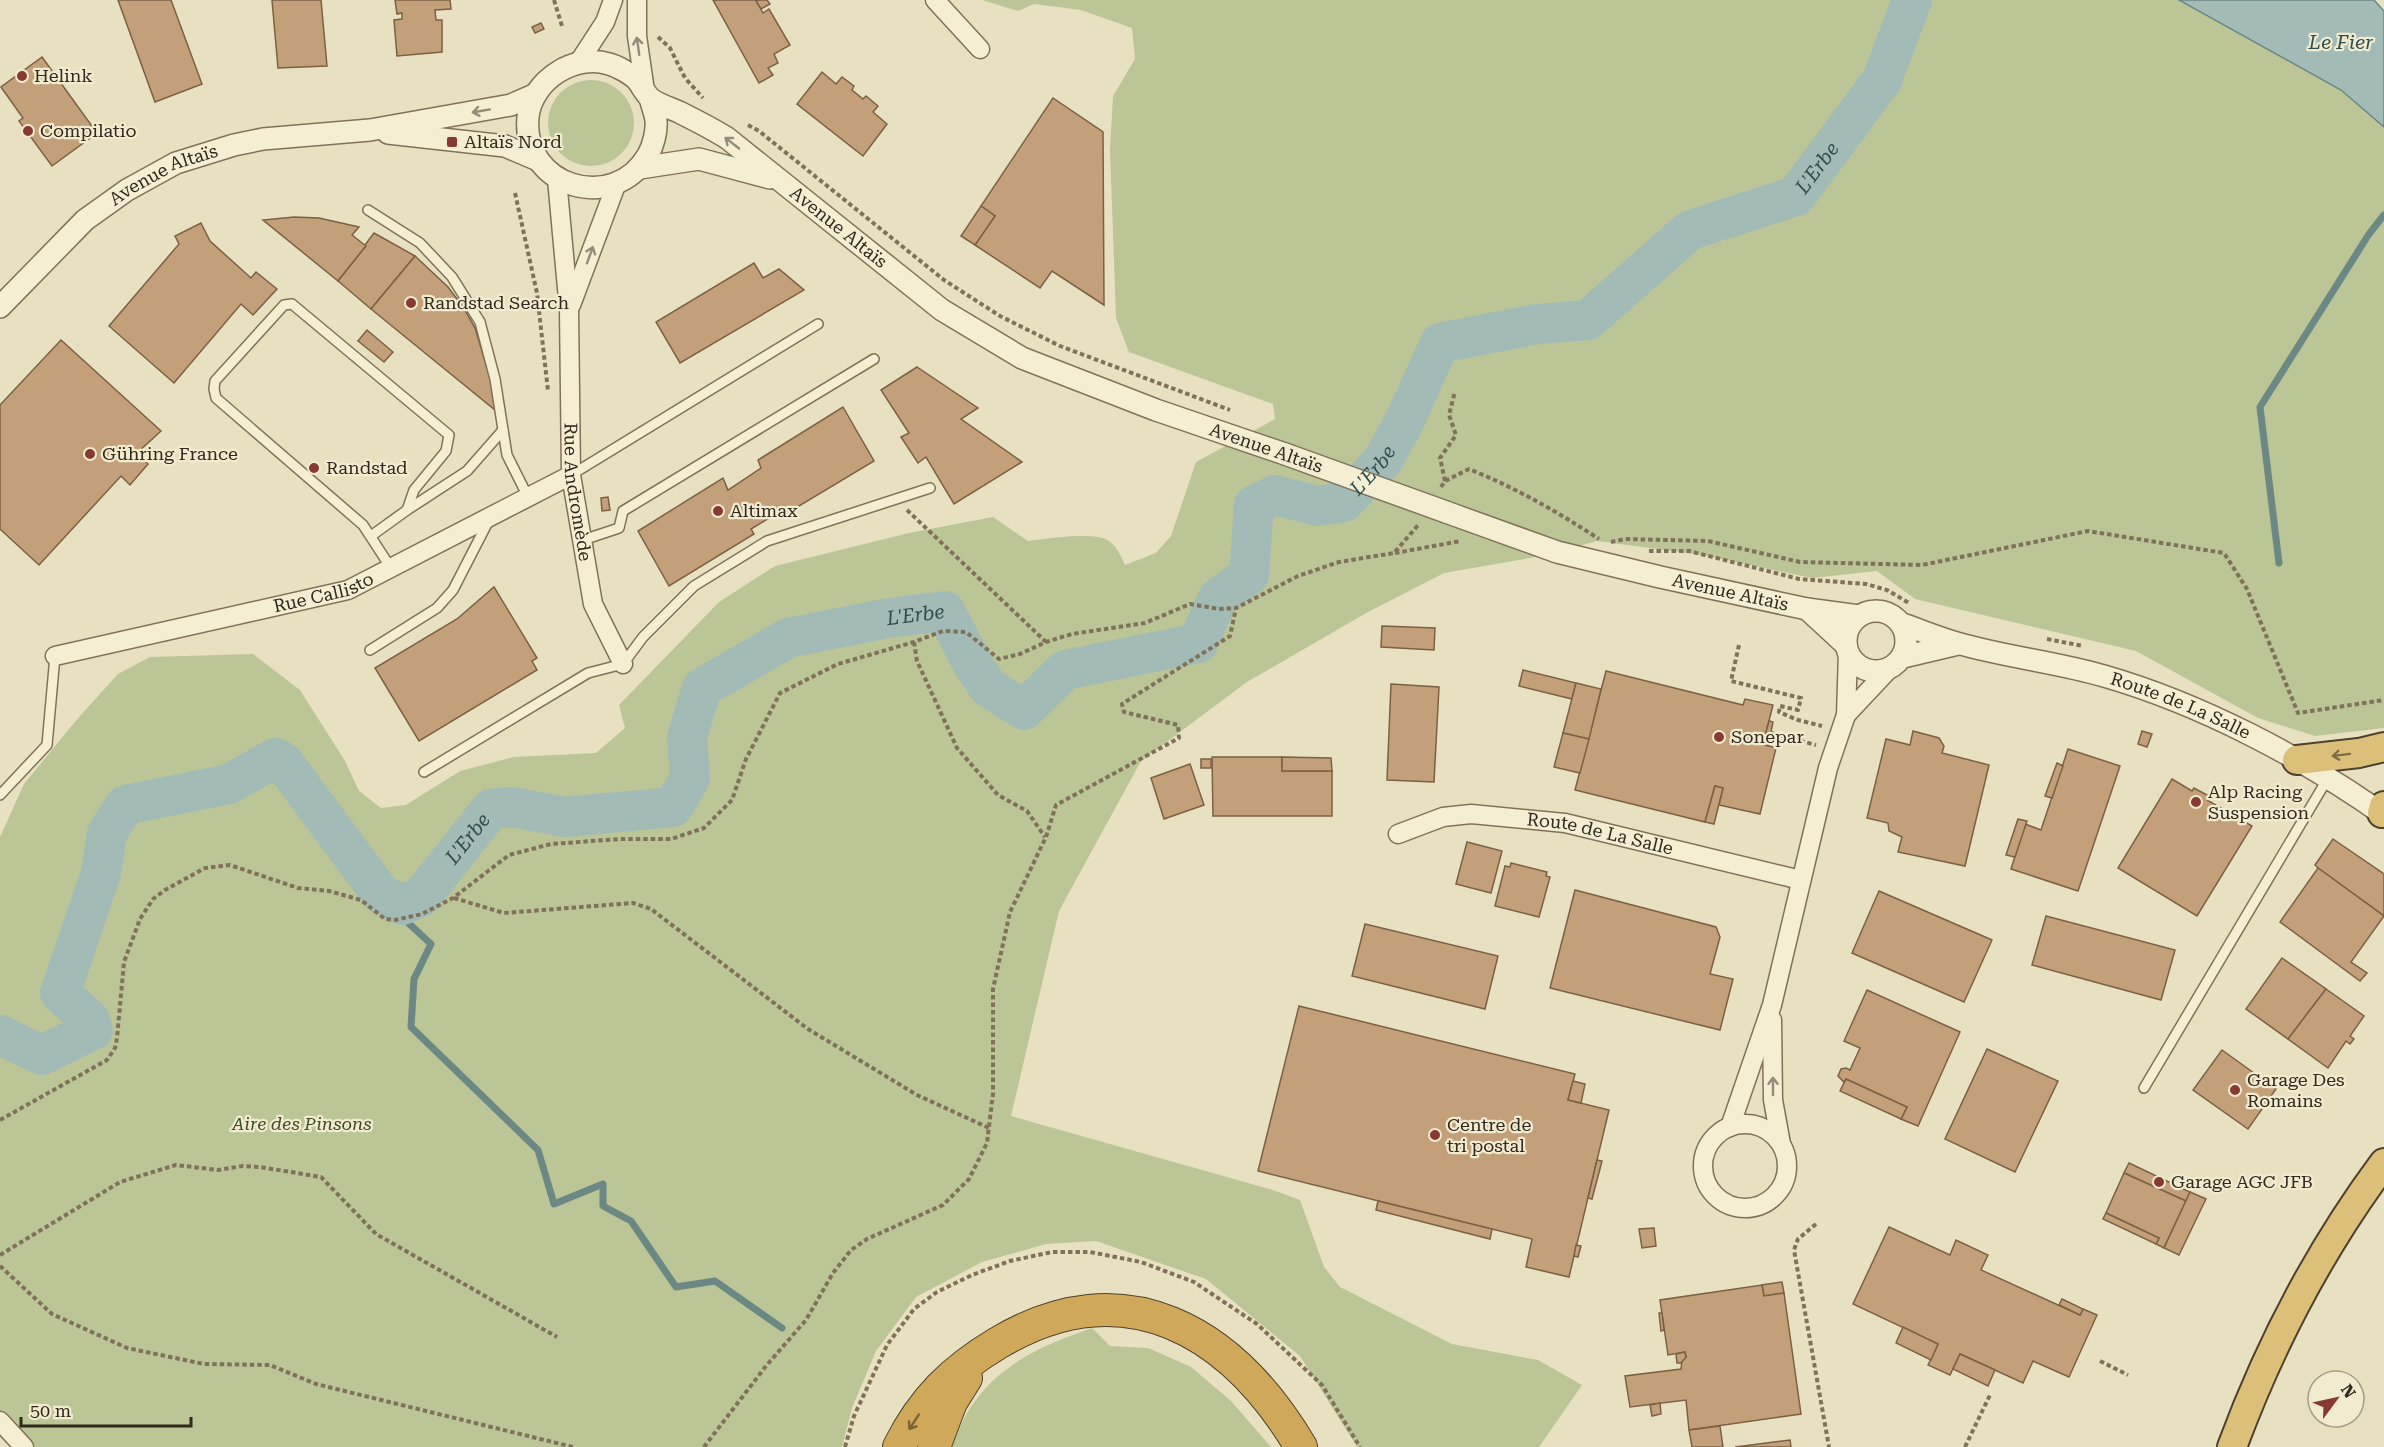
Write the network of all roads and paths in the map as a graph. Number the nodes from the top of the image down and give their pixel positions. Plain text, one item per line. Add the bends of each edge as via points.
1 (554, 0) edge
2 (613, 0) edge
3 (638, 0) edge
4 (935, 0) edge
5 (562, 26) dead end
6 (637, 29) junction
7 (980, 49) dead end
8 (579, 62) junction
9 (536, 94) junction
10 (648, 95) junction
11 (707, 103) dead end
12 (738, 120) dead end
13 (370, 130) junction
14 (538, 160) junction
15 (640, 168) junction
16 (557, 179) junction
17 (777, 180) junction
18 (616, 185) junction
19 (515, 193) dead end
20 (368, 210) dead end
21 (0, 307) edge
22 (569, 310) junction
23 (818, 324) dead end
24 (874, 358) dead end
25 (1455, 391) dead end
26 (549, 399) dead end
27 (1232, 411) dead end
28 (503, 430) junction
29 (572, 474) junction
30 (930, 488) dead end
31 (528, 497) junction
32 (895, 499) junction
33 (407, 510) junction
34 (491, 516) junction
35 (1421, 521) dead end
36 (371, 536) junction
37 (1585, 537) dead end
38 (1470, 539) dead end
39 (584, 540) junction
40 (1605, 543) junction
41 (1616, 545) dead end
42 (1638, 550) dead end
43 (1394, 553) junction
44 (391, 568) junction
45 (1236, 608) junction
46 (1918, 608) dead end
47 (1807, 609) junction
48 (1859, 616) junction
49 (1902, 624) junction
50 (914, 642) junction
51 (1046, 642) junction
52 (1958, 644) junction
53 (1739, 645) dead end
54 (1847, 648) junction
55 (370, 650) dead end
56 (55, 656) joint
57 (1897, 662) junction
58 (623, 664) junction
59 (2384, 700) edge
60 (1843, 723) junction
61 (1771, 733) dead end
62 (2384, 747) edge
63 (1834, 749) junction
64 (2297, 760) junction
65 (424, 772) dead end
66 (2328, 778) junction
67 (0, 795) edge
68 (2383, 811) edge
69 (1398, 834) dead end
70 (1046, 837) junction
71 (1801, 880) junction
72 (453, 898) junction
73 (1772, 1005) junction
74 (2144, 1088) dead end
75 (0, 1120) edge
76 (1730, 1127) junction
77 (989, 1128) junction
78 (1780, 1144) junction
79 (2384, 1163) edge
80 (2384, 1191) edge
81 (1816, 1224) dead end
82 (0, 1255) edge
83 (0, 1266) edge
84 (557, 1336) dead end
85 (1002, 1341) junction
86 (2100, 1361) dead end
87 (2128, 1375) dead end
88 (1990, 1395) dead end
89 (0, 1421) edge
90 (24, 1447) edge
91 (573, 1447) edge
92 (704, 1447) edge
93 (899, 1447) edge
94 (934, 1447) edge
95 (1301, 1447) edge
96 (1828, 1447) edge
97 (1965, 1447) edge
98 (2232, 1447) edge
99 (2250, 1447) edge

1 - 5 path
2 - 8 street via 605,22
3 - 6 street
4 - 7 street
10 -> 6 street
6 - 11 path via 654,33 670,48 685,78
8 - 9 street via 554,73
8 - 10 street via 609,63 635,78
9 -> 13 street, Avenue Altaïs via 511,105
9 - 14 street via 528,116 529,139
10 - 15 street via 656,122 652,147
17 -> 10 street, Avenue Altaïs via 726,138
12 - 27 path via 759,131 944,280 1000,316 1060,346
13 - 14 street, Avenue Altaïs via 505,146
13 - 21 street, Avenue Altaïs via 263,139 176,163 127,190 85,220
14 - 16 street
15 - 17 street, Avenue Altaïs via 699,159
15 - 18 street
16 - 18 street via 586,189
16 - 22 street, Rue Andromède
17 - 47 street, Avenue Altaïs, bridge via 942,310 1022,358 1156,410 1557,552
22 -> 18 street, Rue Andromède
19 - 26 path via 537,293
20 - 28 lane via 420,243 452,277 480,322
22 - 29 street, Rue Andromède
23 - 29 lane
24 - 39 lane via 623,511 619,528
25 - 40 path via 1449,415 1456,435 1440,458 1445,481 1469,469 1551,507
28 - 31 lane via 507,455
28 - 33 lane via 467,471
29 - 31 street, Rue Callisto
29 - 39 street, Rue Andromède
30 - 32 lane
31 - 34 street, Rue Callisto
32 - 51 path
32 - 58 lane via 767,541 694,586 643,637
33 - 36 lane
33 - 36 lane via 414,490 446,451 449,435 292,304 284,305 215,381 216,398 293,462
34 - 44 street, Rue Callisto
34 - 55 lane via 453,590 437,608
35 - 43 path
36 - 44 lane
37 - 40 path
38 - 43 path
39 - 58 street, Rue Andromède via 593,604
40 - 41 path
40 - 59 path via 1625,539 1708,541 1800,562 1922,565 2088,531 2224,553 2247,589 2298,713
42 - 46 path via 1689,551 1799,579 1866,584 1887,590
43 - 45 path via 1339,562 1298,576
44 - 56 street, Rue Callisto via 348,590
45 - 51 path via 1190,604 1145,623
45 - 70 path via 1230,636 1122,704 1124,712 1178,725 1179,738 1056,805
47 - 48 street, Avenue Altaïs
47 - 54 street, Avenue Altaïs
48 - 49 street via 1882,611
48 - 54 street via 1850,625
49 - 52 street, Route de La Salle
49 - 57 street via 1906,646
50 - 51 path via 943,631 966,632 999,659
50 - 70 path via 917,662 957,748 998,795 1027,811
50 - 72 path via 838,664 780,693 746,759 732,800 704,828 671,839 551,844 509,855
52 - 57 street, Route de La Salle
52 - 64 street, Route de La Salle via 2105,676 2180,704
53 - 60 path via 1731,681 1801,698 1798,710 1780,705 1779,712 1798,720
54 - 57 street via 1854,662 1865,669 1878,672
54 - 60 street
56 - 67 lane via 46,745
57 - 60 street
58 - 65 lane via 588,674
60 - 63 street
61 - 63 path
62 -> 64 highway
63 - 71 street
64 - 66 street, Route de La Salle
66 - 68 street, Route de La Salle
66 - 74 lane
69 - 71 street, Route de La Salle via 1443,817 1471,814 1565,823
70 - 77 path via 1010,912 993,989 993,1094
71 - 73 street
72 - 75 path via 422,914 385,919 361,900 298,888 230,865 206,868 153,899 140,919 124,962 117,1038 107,1060
72 - 77 path via 504,913 633,903 651,909 808,1029 917,1095
73 - 76 street
78 -> 73 street via 1773,1100
76 - 78 street via 1760,1127
76 - 78 street via 1710,1142 1703,1166 1710,1189 1729,1205 1754,1207 1779,1191 1787,1168
77 - 92 path via 987,1143 969,1179 943,1205 851,1250 806,1320
79 - 98 highway via 2306,1284 2264,1369
80 - 99 highway via 2331,1273 2304,1324
81 - 96 path via 1798,1239 1794,1250
82 - 84 path via 120,1182 176,1165 218,1170 260,1167 321,1177 376,1234
83 - 91 path via 52,1314 127,1348 204,1364 270,1365 316,1384
85 -> 93 highway via 950,1376 925,1405
85 - 94 highway via 977,1364 959,1389
85 - 95 highway via 1044,1320 1087,1311 1134,1312 1169,1322 1212,1344 1237,1365 1262,1391
86 - 87 path
88 - 97 path
89 - 90 street

